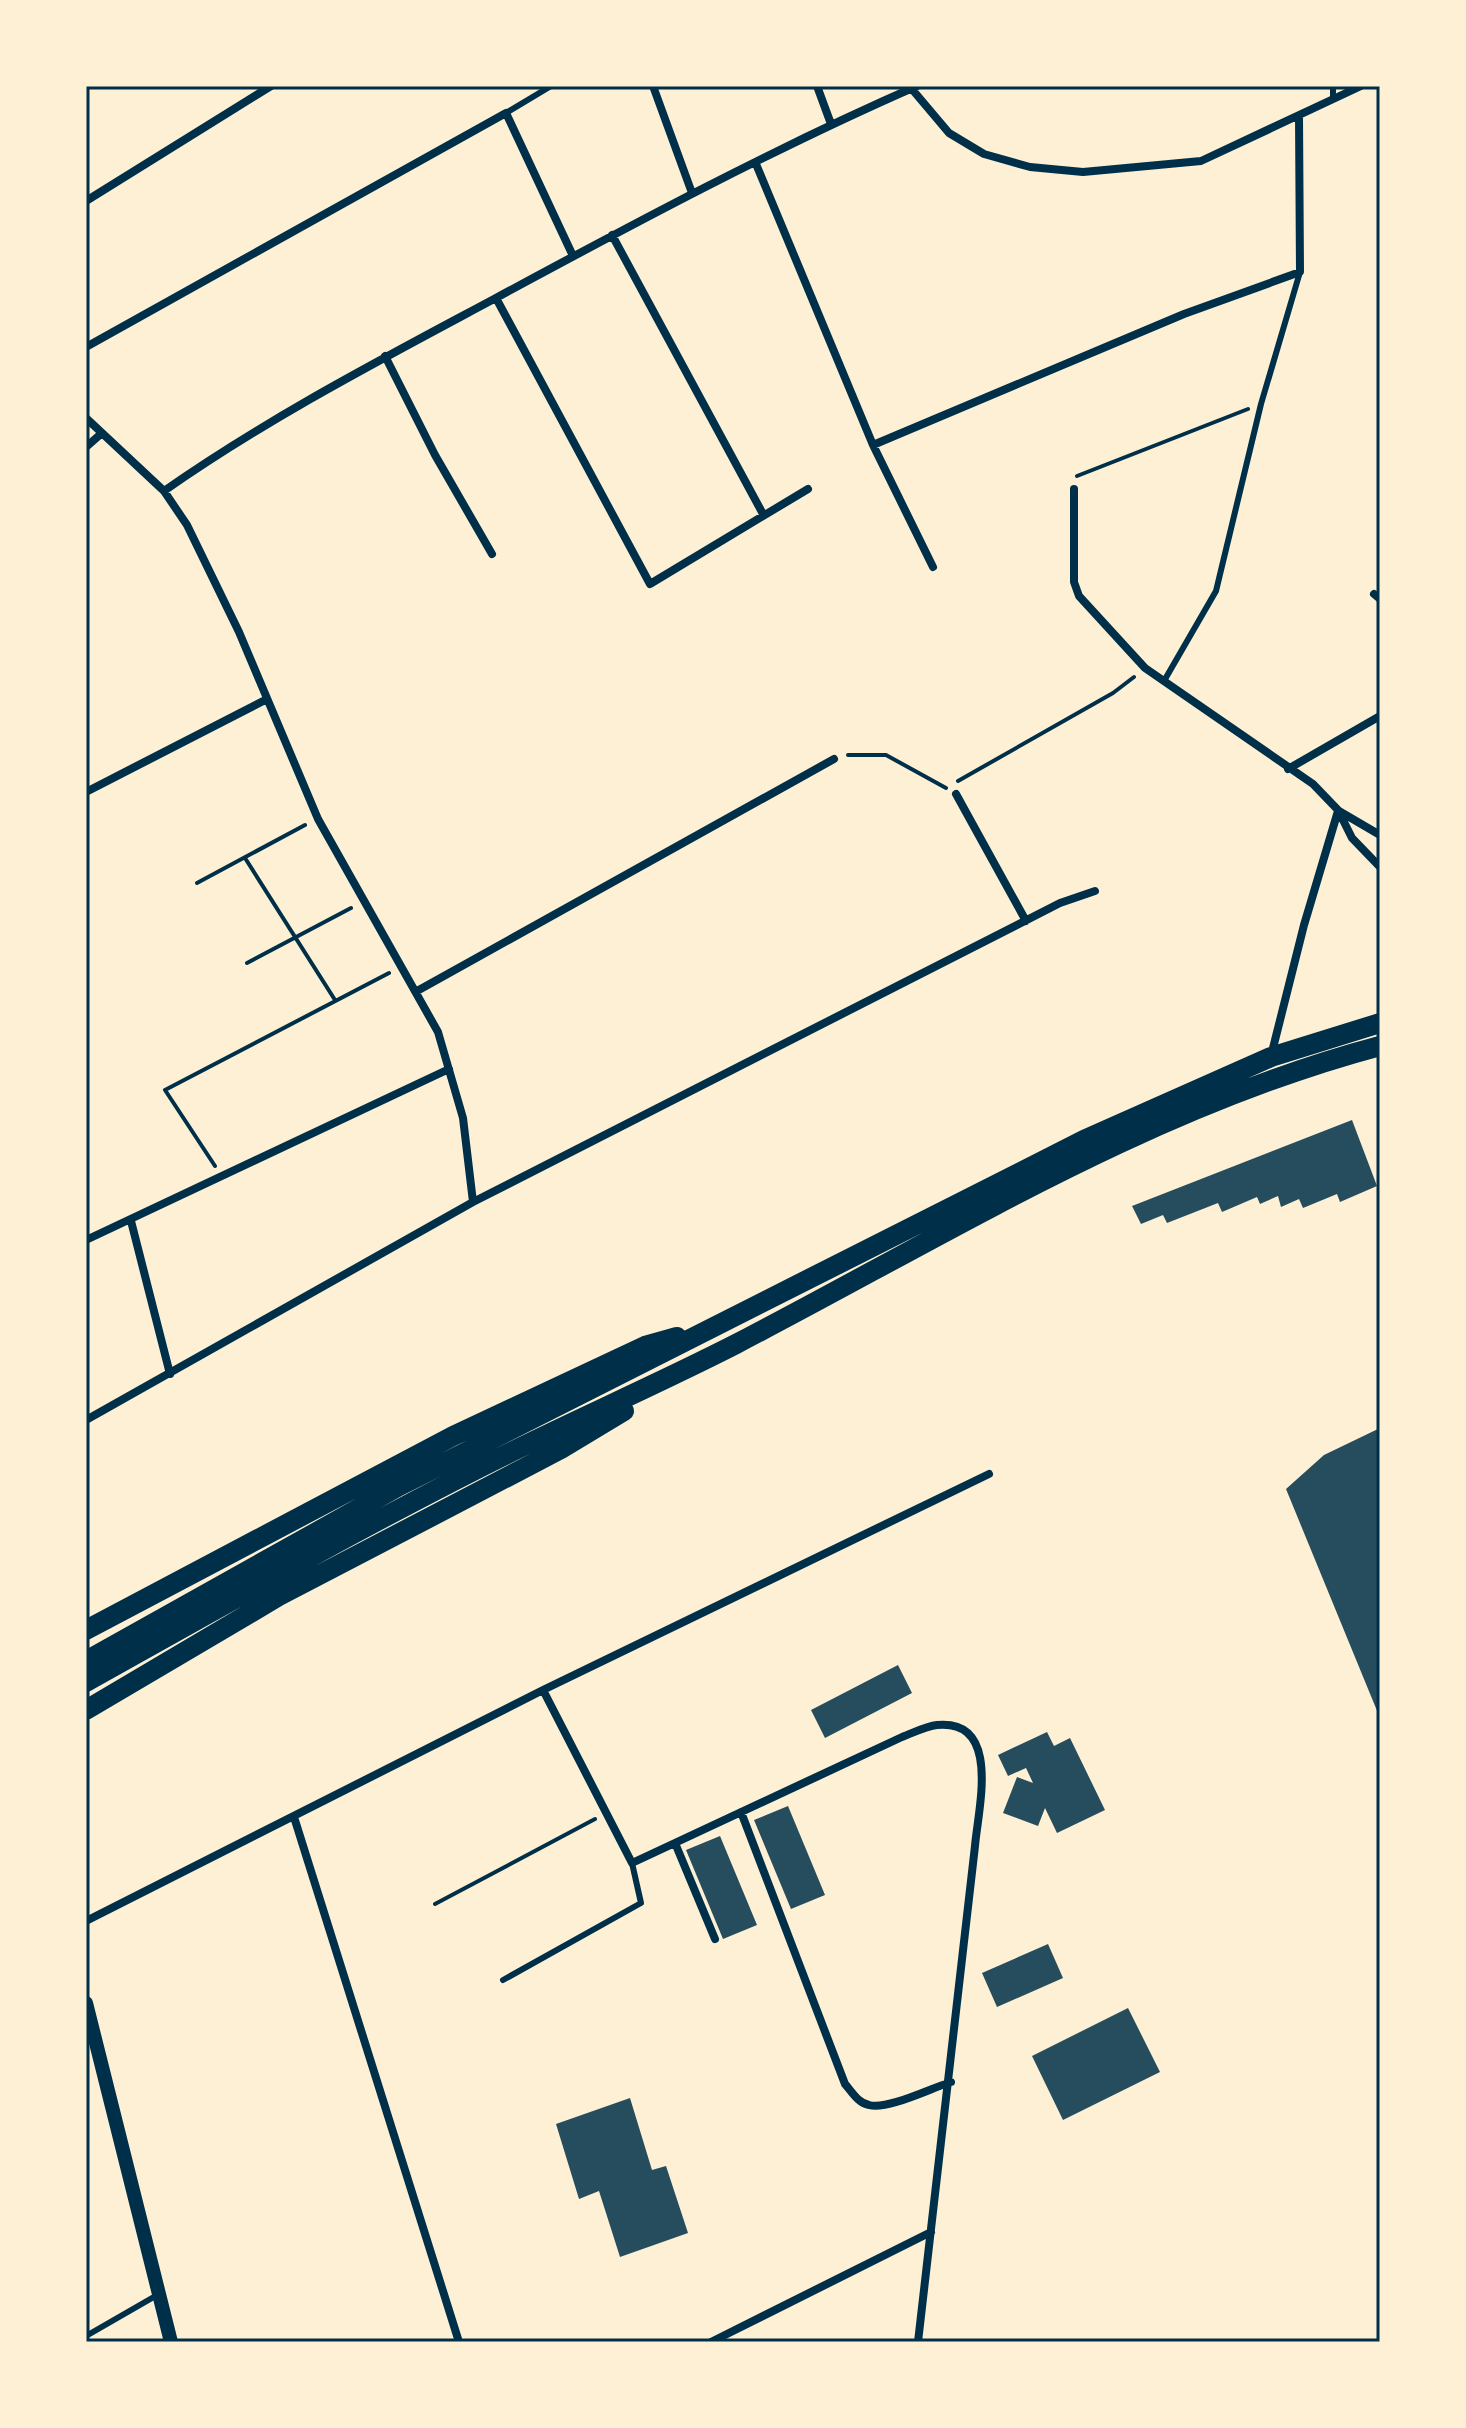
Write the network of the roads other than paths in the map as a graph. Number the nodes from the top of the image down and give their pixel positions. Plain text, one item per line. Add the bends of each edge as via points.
1 (271, 86) edge
2 (551, 86) edge
3 (653, 86) edge
4 (817, 86) edge
5 (1333, 86) edge
6 (1361, 86) edge
7 (914, 87) edge
8 (1333, 99) junction
9 (506, 113) junction
10 (1299, 116) junction
11 (831, 124) junction
12 (756, 164) junction
13 (692, 193) junction
14 (86, 201) edge
15 (612, 235) junction
16 (573, 256) junction
17 (1300, 272) junction
18 (496, 298) junction
19 (86, 347) edge
20 (385, 356) junction
21 (86, 418) edge
22 (102, 433) junction
23 (873, 445) junction
24 (86, 447) edge
25 (808, 489) dead end
26 (1074, 489) road end
27 (164, 491) junction
28 (763, 514) junction
29 (492, 554) dead end
30 (933, 567) dead end
31 (1164, 681) junction
32 (267, 699) junction
33 (1380, 716) edge
34 (834, 759) road end
35 (1288, 769) junction
36 (86, 792) edge
37 (956, 794) road end
38 (1338, 810) junction
39 (1380, 835) edge
40 (1380, 867) edge
41 (1095, 891) dead end
42 (1026, 921) junction
43 (417, 991) junction
44 (1380, 1023) edge
45 (1380, 1046) edge
46 (1271, 1057) junction
47 (449, 1069) junction
48 (473, 1202) junction
49 (131, 1221) junction
50 (86, 1240) edge
51 (731, 1321) junction
52 (733, 1346) junction
53 (170, 1374) junction
54 (86, 1420) edge
55 (989, 1474) dead end
56 (86, 1630) edge
57 (86, 1661) edge
58 (86, 1682) edge
59 (543, 1690) junction
60 (105, 1699) junction
61 (86, 1710) edge
62 (86, 1719) edge
63 (741, 1812) junction
64 (294, 1817) junction
65 (675, 1843) junction
66 (632, 1863) junction
67 (86, 1921) edge
68 (715, 1939) dead end
69 (503, 1980) dead end
70 (86, 2003) edge
71 (951, 2082) junction
72 (931, 2232) junction
73 (159, 2294) junction
74 (86, 2336) edge
75 (725, 2339) edge
76 (171, 2342) edge
77 (459, 2342) edge
78 (711, 2342) edge
79 (918, 2342) edge

1 - 14 street
2 - 9 lane
3 - 13 street
4 - 11 street
5 - 8 lane
6 - 8 street
7 - 10 street via 949,133 984,154 1030,167 1083,172 1201,161
7 - 11 street
8 - 10 street
9 - 16 street
9 - 19 street
10 - 17 street
11 - 12 street
12 - 13 street
12 - 23 street
13 - 15 street
15 - 16 street
15 - 28 street
16 - 18 street
17 - 23 street via 1184,314
17 - 31 lane via 1261,404 1216,591
18 - 20 street
18 - 28 street via 650,584
20 - 27 street via 226,447
20 - 29 street
21 - 22 street
22 - 24 street
22 - 27 street
23 - 30 street
25 - 28 street
26 - 31 street via 1074,582 1079,596 1145,668
27 - 32 street via 187,525
31 - 35 street
32 - 36 street
32 - 43 street via 318,819
33 - 35 street
34 - 43 street
35 - 38 street via 1313,784
37 - 42 street
38 - 39 street
38 - 40 street via 1352,838
38 - 46 street
41 - 42 street
42 - 48 street
43 - 47 street
44 - 46 main road
45 - 52 main road via 1291,1072 1091,1157
46 - 51 main road via 1084,1140
47 - 48 street via 463,1118
47 - 49 street
48 - 53 street
49 - 50 street
49 - 53 street
51 - 56 main road via 645,1346 538,1395
51 - 57 main road via 399,1486
52 - 58 main road via 477,1468
52 - 60 main road via 561,1449 279,1596
53 - 54 street
55 - 59 street
59 - 64 street
59 - 66 street
60 - 61 main road
60 - 62 main road
63 - 65 street
63 - 71 street via 845,2084 858,2100 884,2105
63 - 71 street via 937,1725 953,1727 975,1740 981,1750 975,1846
64 - 67 street
64 - 77 street
65 - 66 street
65 - 68 street
66 - 69 lane via 641,1903
70 - 73 street
71 - 72 street
72 - 75 street
72 - 79 street
73 - 74 lane
73 - 76 street
75 - 78 street

